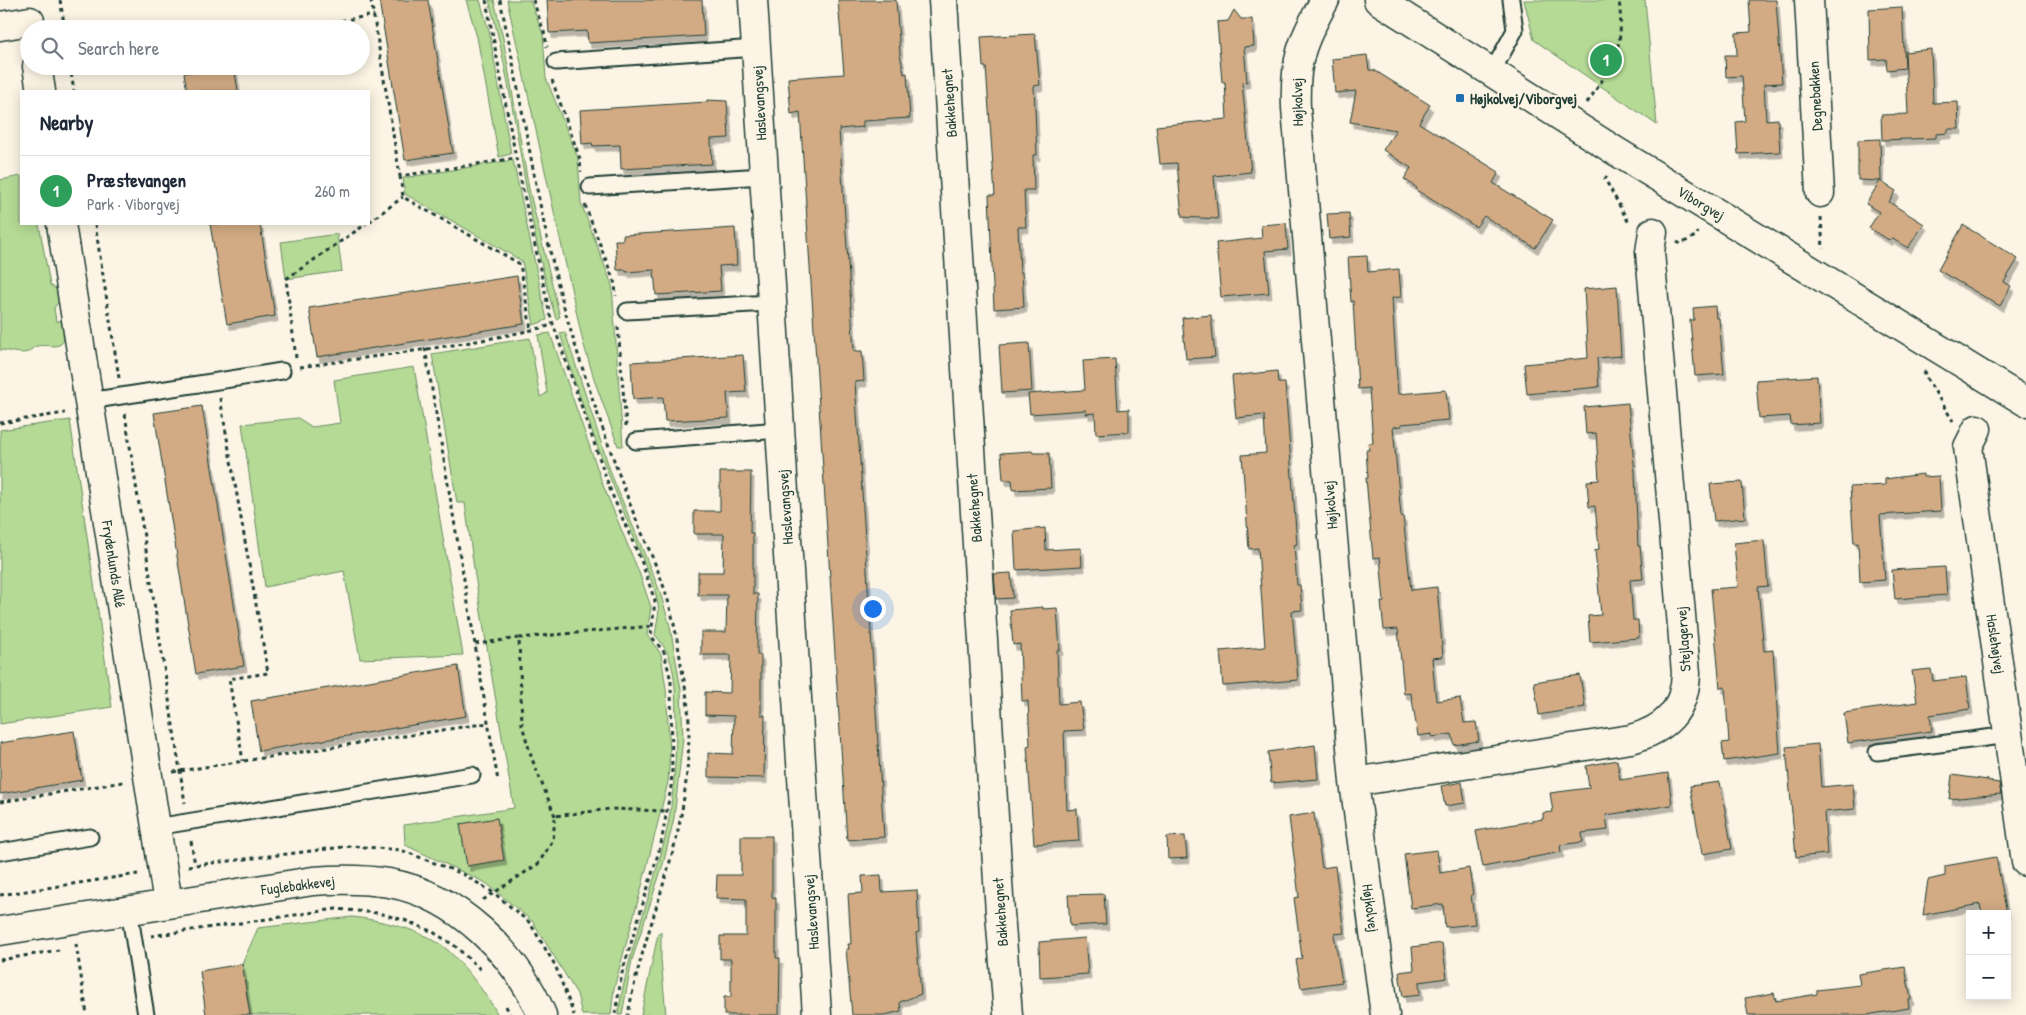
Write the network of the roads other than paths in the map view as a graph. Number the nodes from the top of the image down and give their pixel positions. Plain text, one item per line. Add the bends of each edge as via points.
1 (753, 0) edge
2 (943, 0) edge
3 (1325, 0) edge
4 (1378, 0) edge
5 (1511, 0) edge
6 (1810, 0) edge
7 (29, 17) edge
8 (0, 26) edge
9 (756, 48) junction
10 (551, 63) road end
11 (1492, 72) junction
12 (38, 75) edge
13 (41, 90) edge
14 (763, 176) junction
15 (585, 187) road end
16 (1820, 193) road end
17 (61, 225) edge
18 (1653, 232) dead end
19 (771, 303) junction
20 (620, 312) road end
21 (282, 371) dead end
22 (2026, 402) edge
23 (89, 405) junction
24 (1977, 429) road end
25 (780, 430) junction
26 (636, 441) dead end
27 (2008, 735) junction
28 (1877, 752) dead end
29 (472, 775) dead end
30 (1354, 782) junction
31 (156, 827) junction
32 (90, 837) dead end
33 (0, 852) edge
34 (2026, 862) edge
35 (168, 903) junction
36 (129, 910) junction
37 (0, 930) edge
38 (146, 1015) edge
39 (542, 1015) edge
40 (817, 1015) edge
41 (1008, 1015) edge
42 (1385, 1015) edge

1 - 9 street, Haslevangsvej
2 - 41 street, Bakkehegnet
3 - 30 street, Højkolvej via 1299,54 1295,78 1296,108
4 - 11 street, Viborgvej
5 - 11 lane via 1515,30
6 - 16 street, Degnebakken
7 - 8 street
9 - 10 lane
9 - 14 street, Haslevangsvej
11 - 22 street, Viborgvej
12 - 13 street
14 - 15 lane
14 - 19 street, Haslevangsvej
17 - 23 street, Frydenlunds Allé
18 - 30 street, Stejlagervej via 1650,252 1686,673 1679,706 1661,726 1631,739
19 - 20 lane
19 - 25 street, Haslevangsvej
21 - 23 lane via 122,396
23 - 31 street, Frydenlunds Allé
24 - 27 street, Haslehøjvej via 1968,447
25 - 26 lane
25 - 40 street, Haslevangsvej
27 - 28 lane
27 - 34 street, Haslehøjvej
29 - 31 lane
30 - 42 street, Højkolvej
31 - 35 street, Frydenlunds Allé
32 - 33 lane
35 - 36 street, Fuglebakkevej
35 - 39 street, Fuglebakkevej via 313,881 338,879 390,883 415,891 461,915 488,937 512,962
36 - 37 street, Fuglebakkevej
36 - 38 lane

